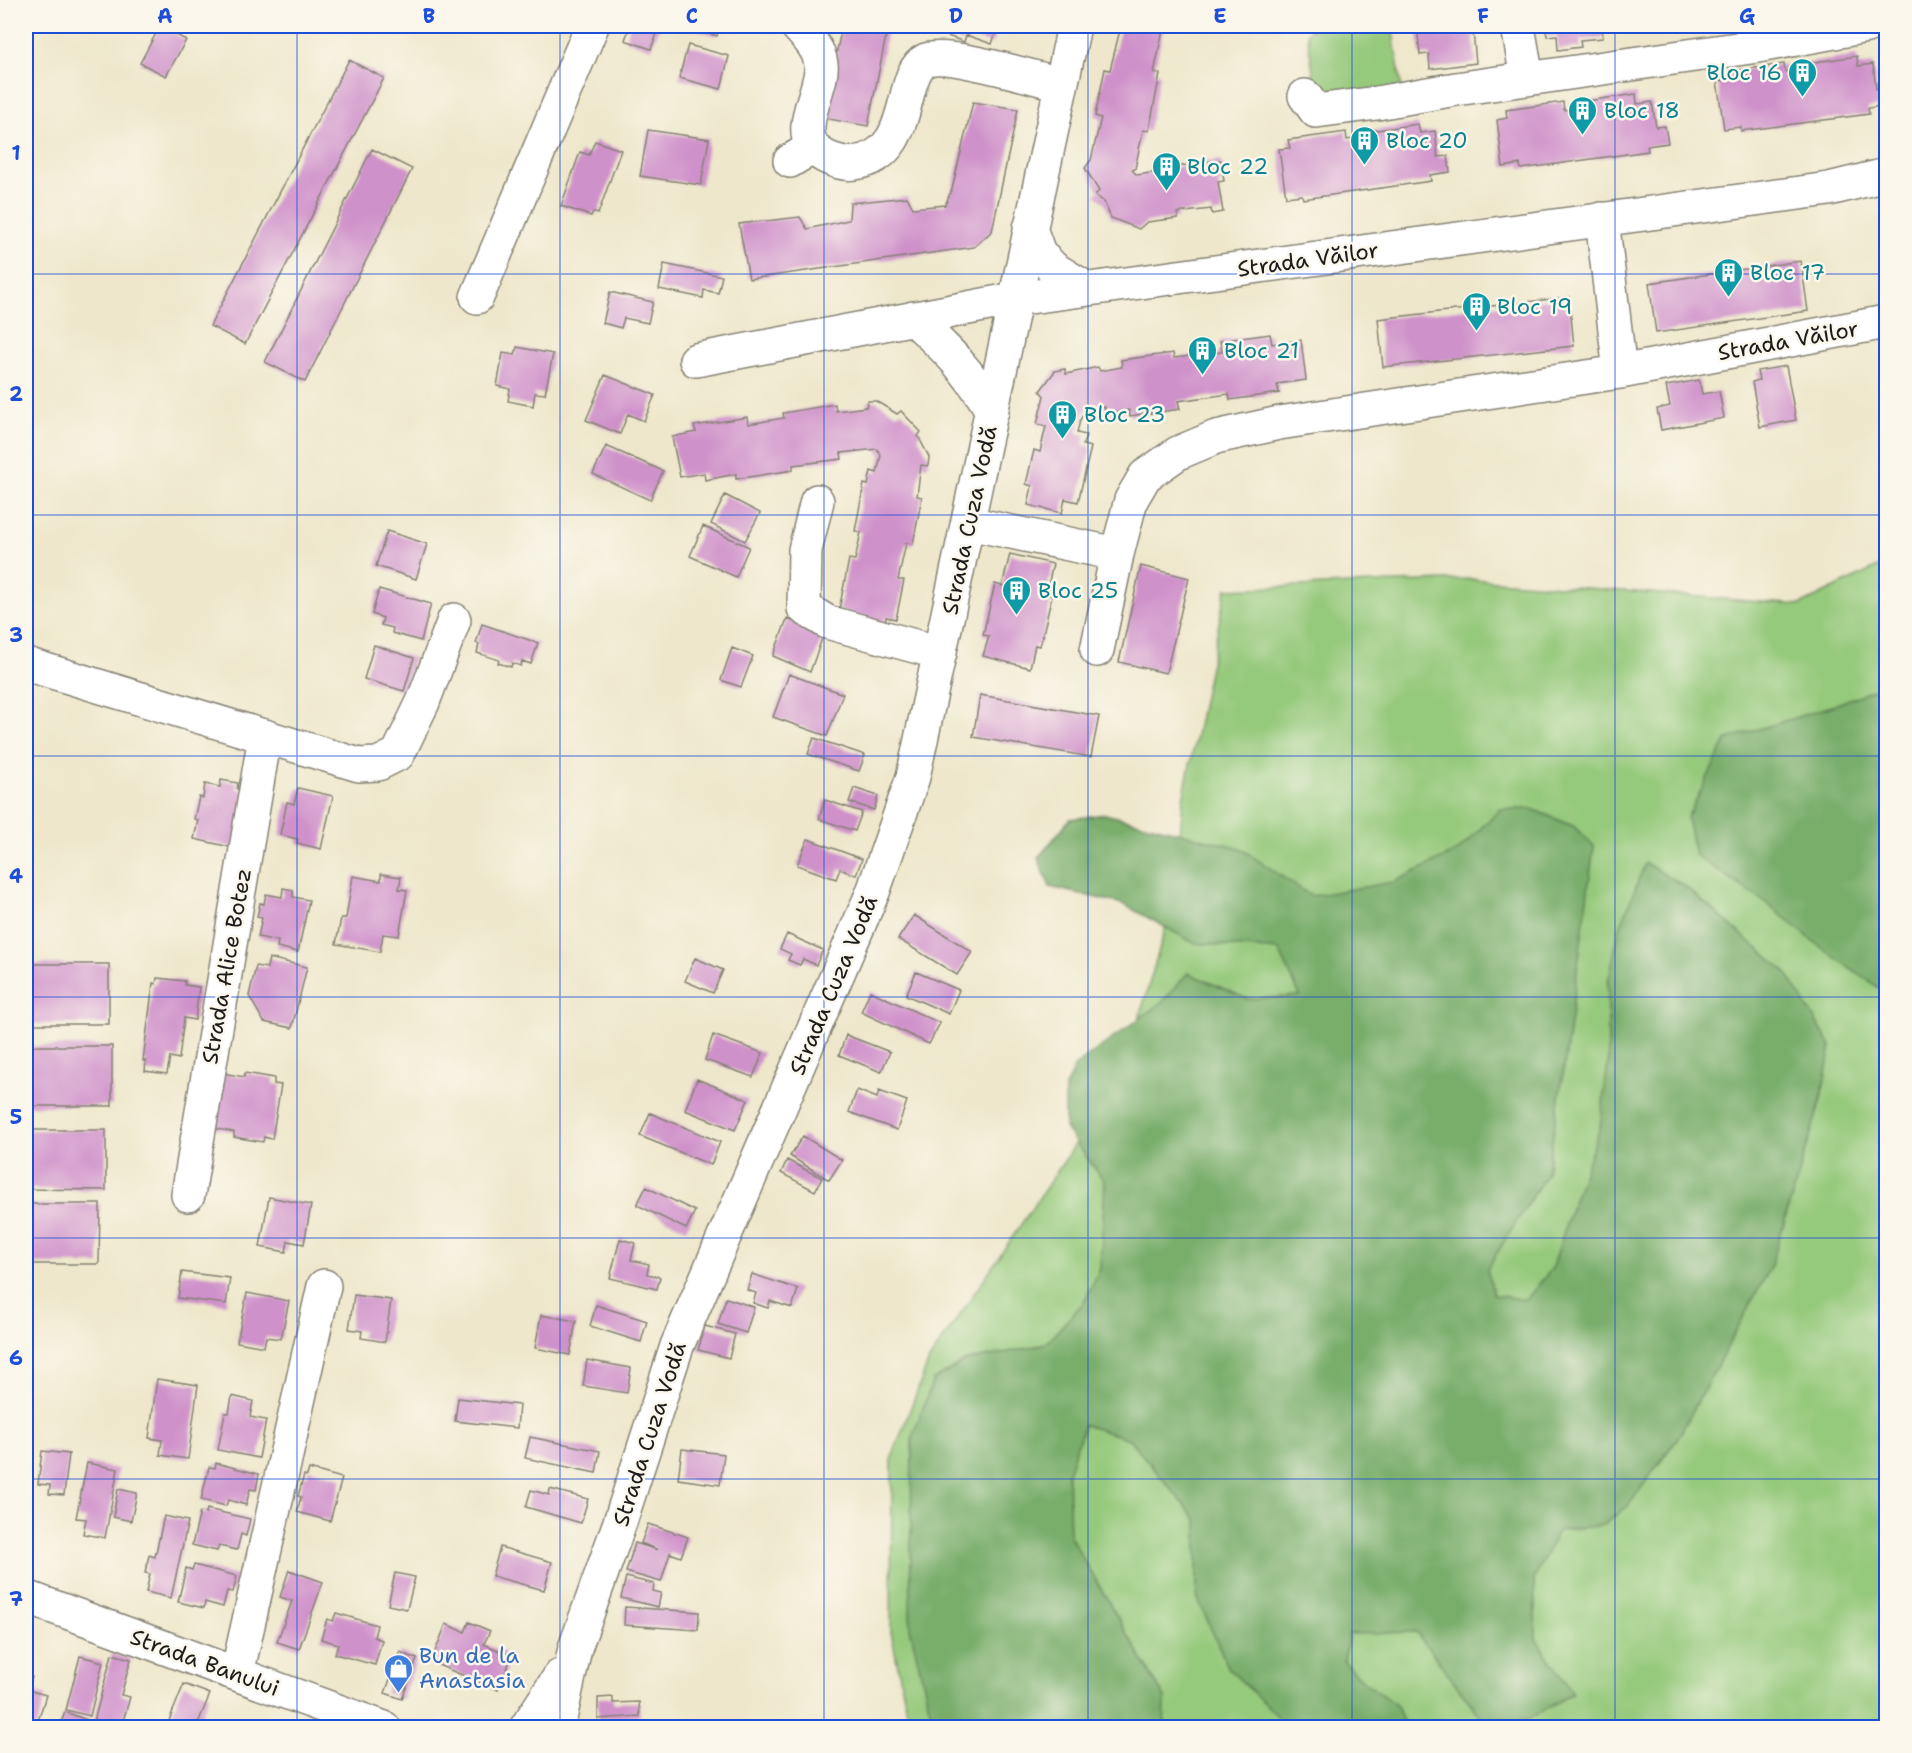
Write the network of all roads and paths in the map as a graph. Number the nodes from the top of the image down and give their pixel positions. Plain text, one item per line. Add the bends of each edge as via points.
1 (592, 26) edge
2 (797, 26) edge
3 (1074, 26) edge
4 (1518, 26) edge
5 (1853, 27) edge
6 (1527, 79) junction
7 (1060, 84) junction
8 (1305, 96) dead end
9 (1887, 175) edge
10 (1602, 219) junction
11 (1030, 228) junction
12 (1087, 289) junction
13 (477, 297) dead end
14 (1015, 299) junction
15 (913, 318) junction
16 (1887, 322) edge
17 (696, 360) dead end
18 (1620, 372) junction
19 (992, 411) junction
20 (817, 501) dead end
21 (968, 523) junction
22 (1117, 554) junction
23 (454, 620) dead end
24 (1097, 650) dead end
25 (940, 653) junction
26 (26, 664) edge
27 (265, 736) junction
28 (188, 1195) dead end
29 (324, 1286) dead end
30 (26, 1597) edge
31 (575, 1648) junction
32 (237, 1674) junction
33 (384, 1728) edge
34 (526, 1728) edge
35 (558, 1728) edge

1 - 13 street
2 - 7 street via 818,52 821,66 807,127 809,140 801,154 816,151 852,164 869,160 884,149 895,135 917,69 926,60 951,58
3 - 7 street, Strada Cuza Vodă
4 - 6 street
5 - 6 street via 1758,46
6 - 8 street via 1316,111
7 - 11 street, Strada Cuza Vodă
9 - 10 street, Strada Văilor via 1829,189
10 - 12 street, Strada Văilor
10 - 18 street
11 - 12 street via 1039,253 1053,268
11 - 14 street, Strada Cuza Vodă
12 - 14 street, Strada Văilor
14 - 15 street
14 - 19 street, Strada Cuza Vodă
15 - 17 street
15 - 19 street via 960,363
16 - 18 street, Strada Văilor
18 - 22 street, Strada Văilor via 1280,423 1216,438 1178,453 1145,476 1131,500
19 - 21 street, Strada Cuza Vodă
20 - 25 street via 805,550 804,608 827,622
21 - 22 street
21 - 25 street, Strada Cuza Vodă
22 - 24 street, Strada Văilor
23 - 27 street via 423,702 398,754 378,764 359,765
25 - 31 street, Strada Cuza Vodă via 913,777 873,892 677,1346
26 - 27 street
27 - 28 street, Strada Alice Botez
29 - 32 street
30 - 32 street, Strada Banului
31 - 34 street, Strada Cuza Vodă
31 - 35 street, Strada Cuza Vodă
32 - 33 street, Strada Banului

